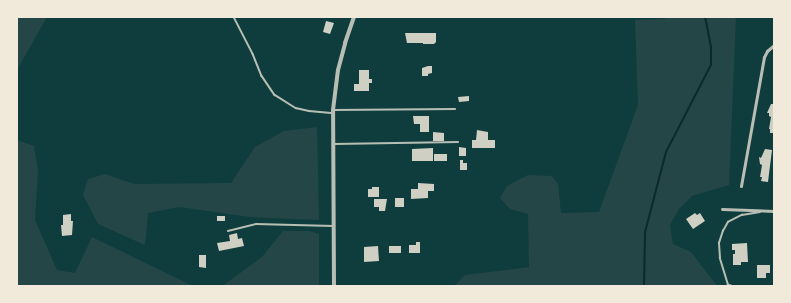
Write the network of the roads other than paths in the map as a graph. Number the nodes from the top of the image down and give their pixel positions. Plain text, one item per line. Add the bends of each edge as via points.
1 (234, 17) edge
2 (354, 17) edge
3 (774, 45) edge
4 (455, 109) dead end
5 (333, 112) junction
6 (458, 142) dead end
7 (332, 144) junction
8 (741, 186) dead end
9 (722, 209) dead end
10 (760, 212) junction
11 (774, 212) edge
12 (333, 226) junction
13 (228, 231) dead end
14 (334, 286) edge
15 (731, 286) edge

1 - 5 lane via 262,76 275,95 296,108
2 - 5 street via 344,43 338,70
3 - 8 street via 764,57
4 - 5 lane
5 - 7 street
6 - 7 lane
7 - 12 street
9 - 10 street
10 - 11 street
10 - 15 lane via 742,215 728,222 723,231 719,243 720,258 728,284
12 - 13 lane via 256,224
12 - 14 street

